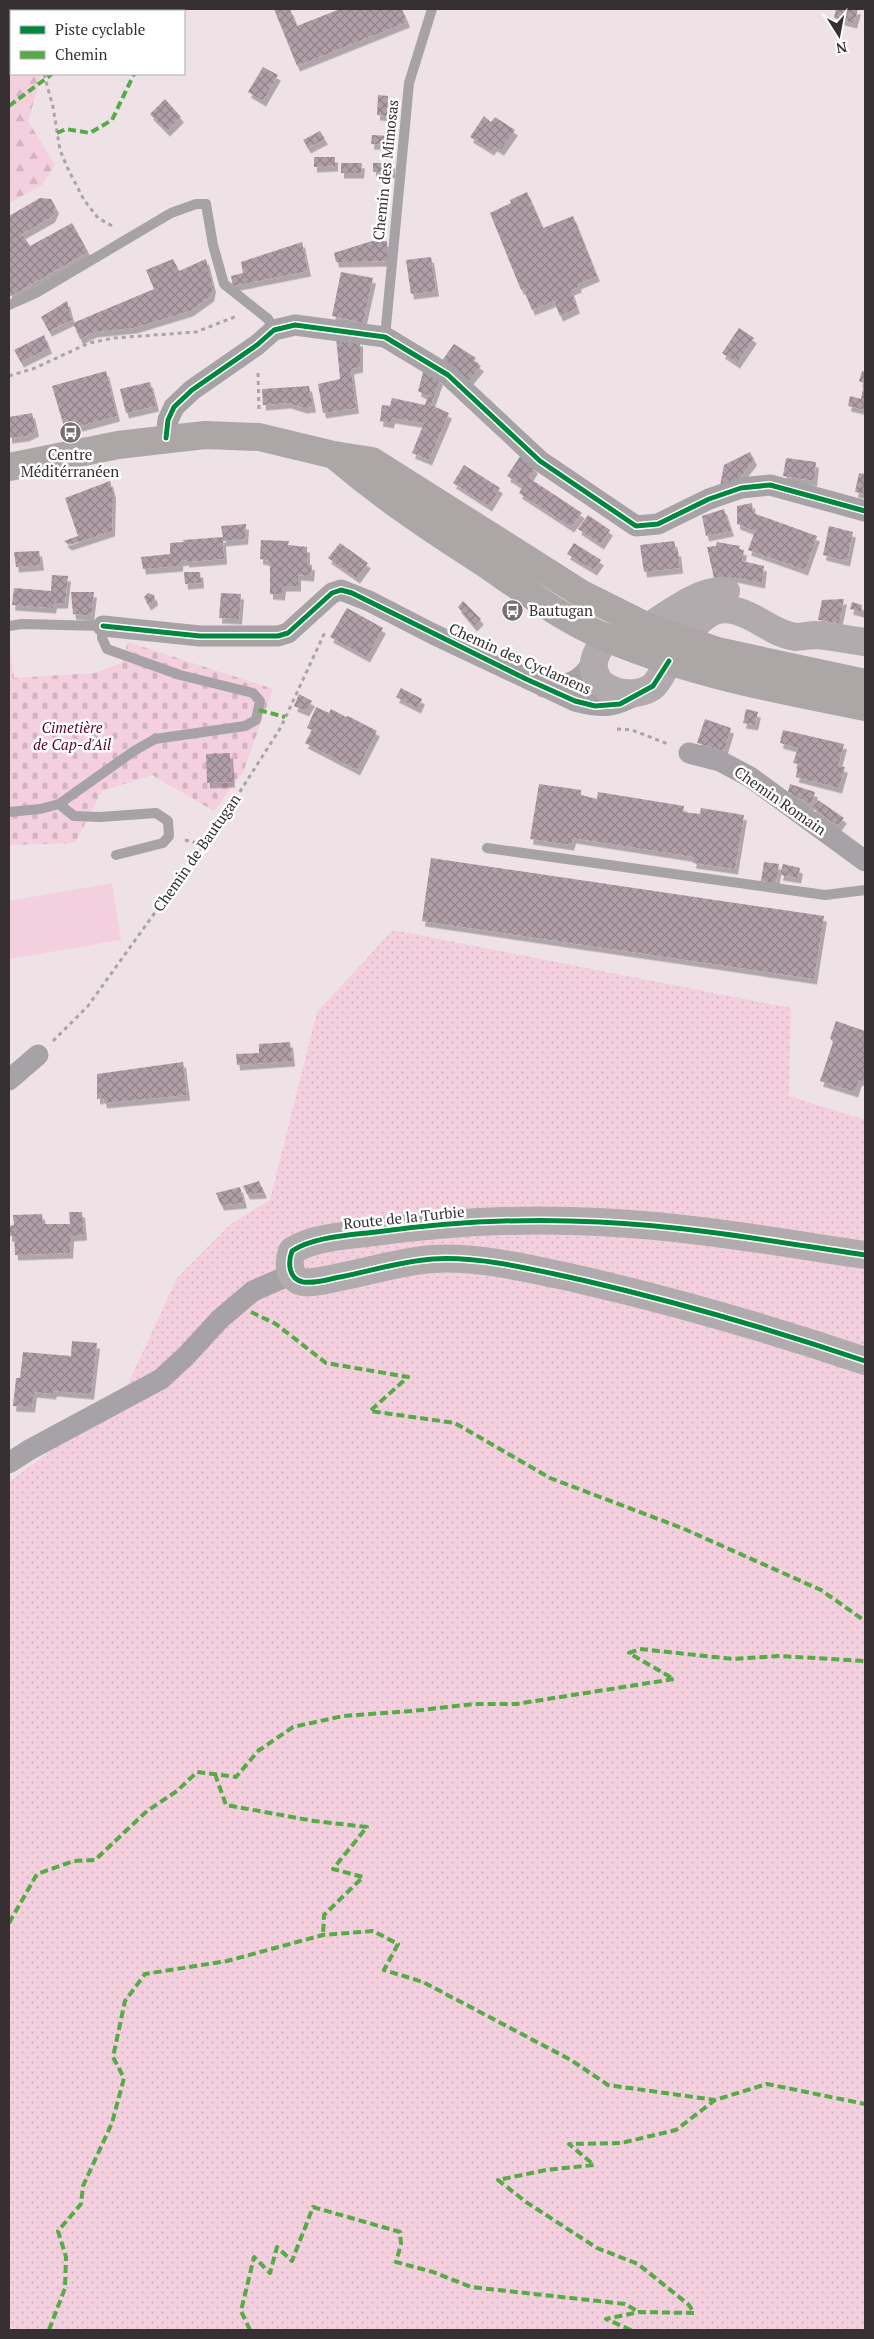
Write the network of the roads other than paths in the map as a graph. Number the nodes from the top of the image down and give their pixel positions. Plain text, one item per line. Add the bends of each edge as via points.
1 (432, 9) edge
2 (9, 305) edge
3 (274, 330) junction
4 (385, 337) junction
5 (166, 438) junction
6 (334, 455) junction
7 (9, 467) edge
8 (865, 511) edge
9 (9, 626) edge
10 (103, 626) junction
11 (648, 627) junction
12 (814, 635) junction
13 (605, 637) junction
14 (865, 642) edge
15 (676, 651) junction
16 (594, 662) junction
17 (865, 683) edge
18 (544, 687) junction
19 (642, 692) junction
20 (865, 707) edge
21 (689, 752) dead end
22 (58, 804) junction
23 (9, 812) edge
24 (487, 848) dead end
25 (116, 855) dead end
26 (865, 861) edge
27 (865, 890) edge
28 (38, 1055) road end
29 (9, 1080) edge
30 (865, 1256) edge
31 (292, 1274) junction
32 (865, 1361) edge
33 (9, 1443) edge
34 (29, 1450) junction
35 (9, 1463) edge

1 - 4 lane, Chemin des Mimosas via 409,84
2 - 3 lane via 36,293 171,213 206,204 224,284 268,319
3 - 4 street via 295,325
3 - 5 street via 174,407 168,420
4 - 8 street via 448,375 540,461 636,526 658,524 740,488 770,485
5 - 6 main road via 205,434 259,437
5 - 7 main road
6 - 11 main road via 372,461 582,594
6 - 13 main road via 440,537
9 - 10 lane
10 - 18 street, Chemin des Cyclamens via 200,636 278,636 288,633 332,593 341,590
10 - 22 lane via 102,638 107,649 180,675 253,693 260,701 259,710 256,720 244,726 155,739 134,750
11 - 12 street via 681,606 722,591 736,593
11 - 13 main road
11 - 15 main road
12 - 14 street, Chemin des Cyclamens
12 - 15 street, Chemin des Cyclamens via 795,637 735,610 719,608 705,614
13 - 15 main road
13 - 16 street, Chemin des Cyclamens
15 - 17 main road via 717,651
15 - 19 street, Chemin des Cyclamens via 653,686
15 - 20 main road via 798,694
16 - 18 street, Chemin des Cyclamens via 574,683
16 - 19 street, Chemin des Cyclamens via 598,677 610,690
18 - 19 street, Chemin des Cyclamens via 595,706 620,704
21 - 26 street, Chemin Romain via 720,761 750,776
22 - 23 lane
22 - 25 lane via 74,816 100,818 156,813 168,821 169,836 163,844
24 - 27 lane via 825,895
28 - 29 street
30 - 31 street, Route de la Turbie via 690,1229 598,1222 472,1222 309,1242 292,1251 289,1266
31 - 32 street via 303,1282 319,1282 434,1259 483,1262 647,1295
31 - 34 street via 253,1291 220,1319 161,1379
33 - 34 street
34 - 35 street

